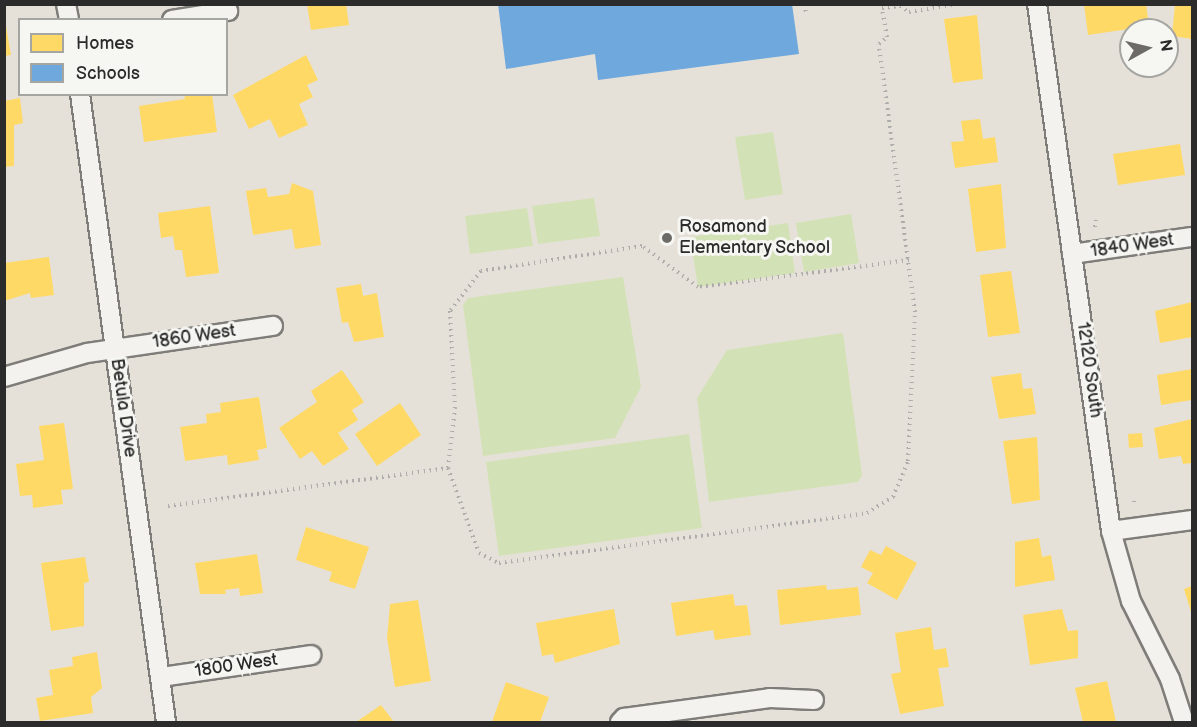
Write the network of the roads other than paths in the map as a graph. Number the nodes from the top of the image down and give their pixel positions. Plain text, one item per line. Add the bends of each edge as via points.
1 (1037, 4) edge
2 (228, 11) dead end
3 (184, 18) edge
4 (80, 96) edge
5 (1192, 237) edge
6 (1072, 254) junction
7 (273, 326) dead end
8 (115, 349) junction
9 (4, 377) edge
10 (1192, 520) edge
11 (1111, 531) junction
12 (311, 655) dead end
13 (161, 677) junction
14 (814, 700) dead end
15 (622, 720) edge
16 (166, 723) edge
17 (1184, 723) edge

1 - 6 street, 12120 South
2 - 3 street
4 - 8 street, Betula Drive
5 - 6 street, 1840 West
6 - 11 street, 12120 South
7 - 8 street, 1860 West
8 - 9 street, 1860 West
8 - 13 street, Betula Drive
10 - 11 street
11 - 17 street, 12120 South via 1131,601 1170,679
12 - 13 street, 1800 West
13 - 16 street, Betula Drive
14 - 15 street via 770,698

